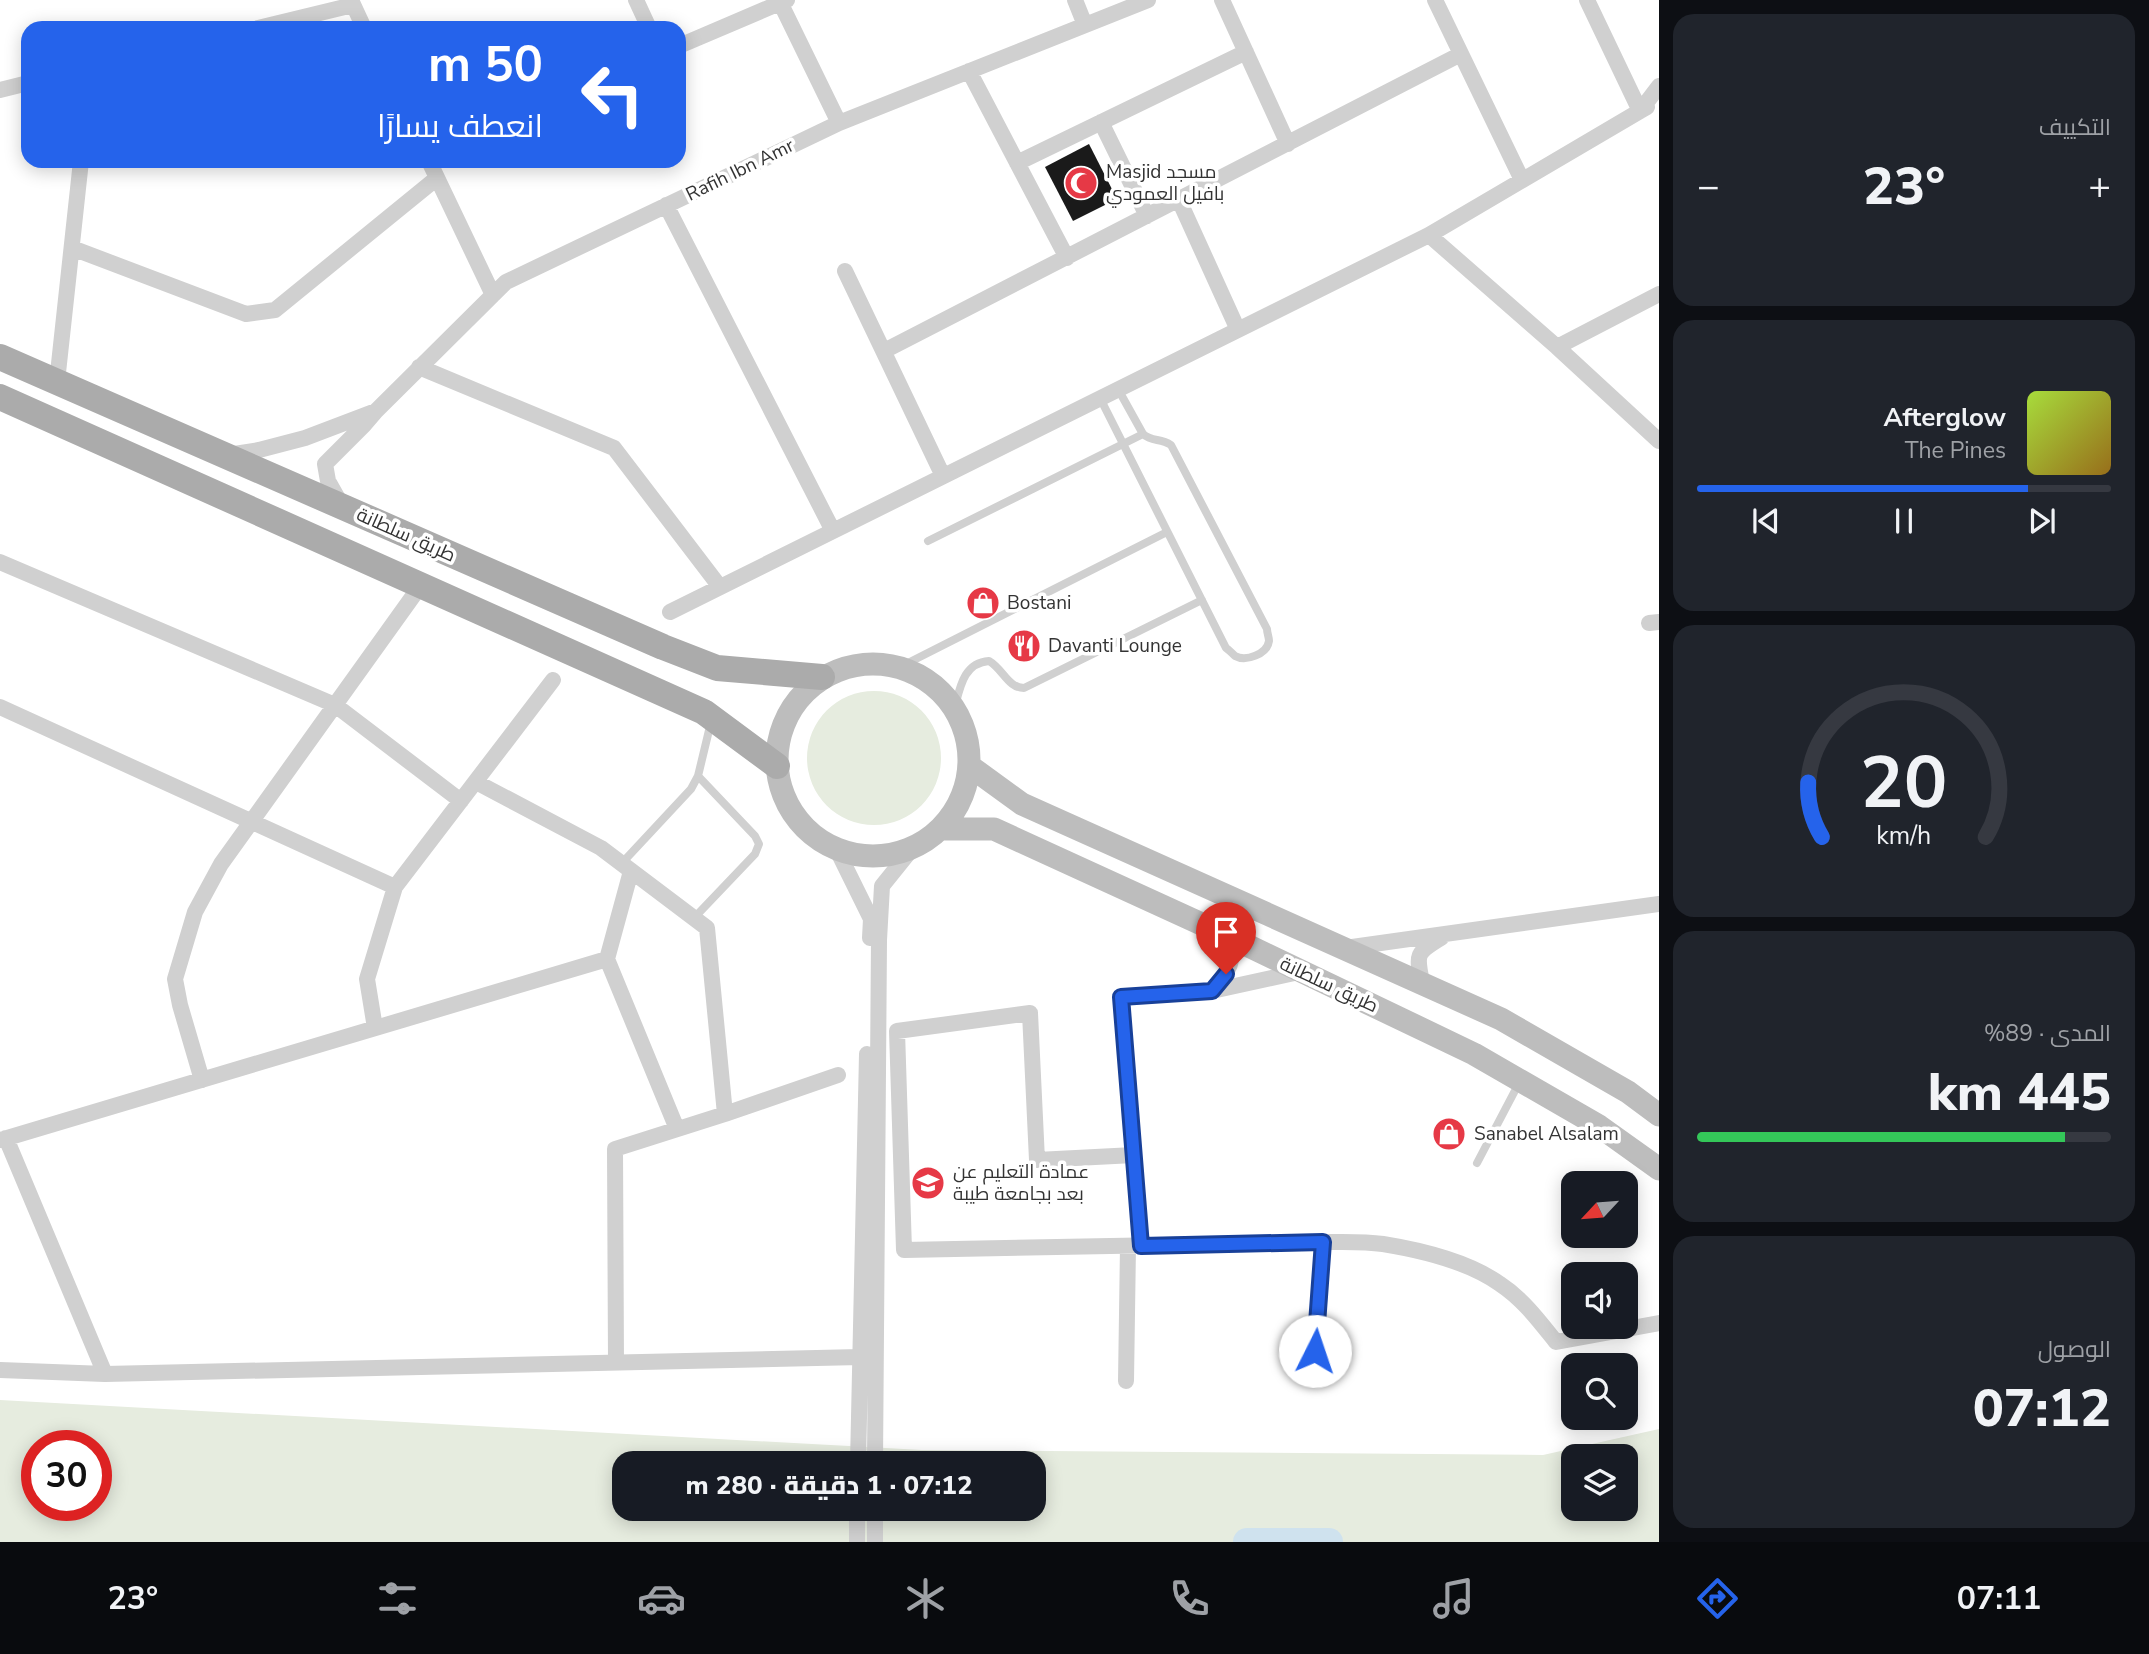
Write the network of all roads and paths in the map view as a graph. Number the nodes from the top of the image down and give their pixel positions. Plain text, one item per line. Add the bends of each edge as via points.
1 (636, 0) edge
2 (1075, 0) edge
3 (1148, 0) edge
4 (1222, 0) edge
5 (1435, 0) edge
6 (1587, 0) edge
7 (782, 1) edge
8 (352, 3) edge
9 (284, 21) edge
10 (361, 21) edge
11 (646, 21) edge
12 (1085, 25) junction
13 (686, 43) edge
14 (1246, 52) junction
15 (1461, 54) junction
16 (969, 71) junction
17 (21, 85) edge
18 (1659, 86) edge
19 (0, 90) edge
20 (1659, 101) edge
21 (1640, 111) junction
22 (1101, 122) junction
23 (839, 123) junction
24 (1289, 144) junction
25 (1017, 163) junction
26 (80, 168) edge
27 (432, 168) edge
28 (437, 178) junction
29 (1522, 180) junction
30 (1179, 200) junction
31 (666, 205) junction
32 (1147, 216) junction
33 (1429, 235) junction
34 (72, 248) junction
35 (1067, 258) junction
36 (845, 271) dead end
37 (1659, 294) edge
38 (493, 295) junction
39 (1238, 330) junction
40 (1557, 347) junction
41 (884, 351) junction
42 (0, 357) edge
43 (419, 368) junction
44 (57, 382) junction
45 (1118, 390) junction
46 (0, 397) edge
47 (1100, 398) junction
48 (376, 411) junction
49 (1143, 434) junction
50 (1659, 441) edge
51 (1123, 444) junction
52 (223, 456) junction
53 (943, 476) junction
54 (344, 508) junction
55 (833, 531) junction
56 (1167, 531) junction
57 (928, 541) dead end
58 (0, 562) edge
59 (421, 586) junction
60 (720, 587) junction
61 (1202, 600) junction
62 (670, 612) dead end
63 (900, 667) junction
64 (822, 677) junction
65 (553, 680) dead end
66 (335, 705) junction
67 (0, 707) edge
68 (954, 710) junction
69 (712, 718) junction
70 (777, 766) junction
71 (971, 767) junction
72 (698, 776) junction
73 (476, 782) junction
74 (461, 801) junction
75 (251, 821) junction
76 (942, 829) junction
77 (837, 850) junction
78 (911, 850) junction
79 (626, 867) junction
80 (395, 887) junction
81 (1659, 904) edge
82 (694, 918) junction
83 (1448, 934) junction
84 (1230, 937) junction
85 (1345, 948) junction
86 (607, 959) junction
87 (1299, 972) junction
88 (1422, 982) junction
89 (1212, 991) junction
90 (375, 1028) junction
91 (838, 1075) dead end
92 (202, 1080) junction
93 (1520, 1080) junction
94 (725, 1114) junction
95 (1659, 1115) edge
96 (677, 1129) junction
97 (3, 1139) edge
98 (1134, 1155) junction
99 (1477, 1163) dead end
100 (1659, 1169) edge
101 (1323, 1242) junction
102 (1134, 1246) junction
103 (1659, 1323) edge
104 (860, 1357) junction
105 (616, 1363) junction
106 (0, 1370) edge
107 (105, 1374) junction
108 (1314, 1378) dead end
109 (1126, 1381) dead end
110 (867, 1414) junction
111 (860, 1451) edge
112 (873, 1451) edge
113 (858, 1521) edge
114 (875, 1521) edge
115 (857, 1542) edge
116 (875, 1542) edge

1 - 11 street
2 - 12 street
3 - 12 street, Rafih Ibn Amr
4 - 14 street
5 - 15 street
6 - 21 street
7 - 13 street
7 - 23 street
8 - 9 street
8 - 10 street
12 - 16 street, Rafih Ibn Amr
14 - 22 street
14 - 24 street
15 - 24 street
15 - 29 street
16 - 23 street, Rafih Ibn Amr
16 - 25 street
17 - 19 street
18 - 21 street
20 - 21 street
21 - 29 street
22 - 25 street
22 - 32 street
23 - 31 street, Rafih Ibn Amr
24 - 30 street
25 - 35 street
26 - 34 street
27 - 28 street
28 - 34 street via 275,310 246,314
28 - 38 street
29 - 33 street
30 - 32 street
30 - 39 street
31 - 38 street, Rafih Ibn Amr via 506,282
31 - 55 street
32 - 35 street
33 - 39 street
33 - 40 street
34 - 44 street
35 - 41 street
36 - 41 street
37 - 40 street
38 - 43 street, Rafih Ibn Amr
39 - 45 street
40 - 50 street
41 - 53 street
42 - 44 main road, طريق سلطانة
43 - 48 street, Rafih Ibn Amr
43 - 60 street via 614,448
44 - 52 main road, طريق سلطانة
45 - 47 street
45 - 49 lane
46 - 59 main road, طريق سلطانة
47 - 51 lane
47 - 53 street
48 - 52 street via 305,438
48 - 54 street, Rafih Ibn Amr via 325,464 328,481
49 - 51 lane
49 - 61 lane via 1171,445 1267,629 1269,642 1264,651 1237,657 1226,648
51 - 56 lane
51 - 57 lane
52 - 54 main road, طريق سلطانة
53 - 55 street
54 - 64 main road, طريق سلطانة via 717,668
55 - 60 street
56 - 61 lane
56 - 63 lane
58 - 66 street
59 - 66 street
59 - 69 main road, طريق سلطانة
60 - 62 street
61 - 68 lane via 1024,688 1011,685 997,665 989,661 976,664 967,671
63 - 64 main road via 854,664
63 - 68 main road via 939,688
64 - 70 main road via 797,700 781,729
65 - 73 street
66 - 74 street
66 - 75 street
67 - 75 street
68 - 71 main road via 965,727
69 - 70 main road, طريق سلطانة
69 - 72 lane
70 - 77 main road via 782,792 794,816 813,836
71 - 76 main road via 961,802
71 - 85 main road, طريق سلطانة via 1022,804
72 - 79 lane
72 - 82 lane via 759,845
73 - 74 street
73 - 79 street via 601,848
74 - 80 street
75 - 80 street
75 - 92 street via 221,863 195,912 175,979
76 - 78 main road
76 - 84 main road, طريق سلطانة via 994,830
77 - 78 main road via 874,858
77 - 104 street via 871,919
78 - 110 street via 882,886
79 - 82 street
79 - 86 street
80 - 90 street via 368,979
81 - 83 street
82 - 94 street via 707,928
83 - 85 street
83 - 88 street via 1421,950 1417,960
84 - 87 main road, طريق سلطانة
84 - 89 street via 1234,954
85 - 88 main road, طريق سلطانة
86 - 90 street
86 - 96 street
87 - 89 street
87 - 93 main road, طريق سلطانة
88 - 95 main road, طريق سلطانة via 1501,1018
89 - 98 street via 1121,997
90 - 92 street
91 - 94 street
92 - 97 street
93 - 99 lane
93 - 100 main road, طريق سلطانة via 1599,1126
94 - 96 street
96 - 105 street via 615,1149
97 - 107 street
98 - 102 street
98 - 102 street via 1037,1160 1030,1013 897,1031 904,1250
101 - 102 street
101 - 103 street via 1380,1243 1464,1266 1500,1284 1556,1342
101 - 108 street
102 - 109 street
104 - 105 street
104 - 110 street
105 - 107 street
106 - 107 street
110 - 111 street
110 - 112 street
113 - 115 street
114 - 116 street

